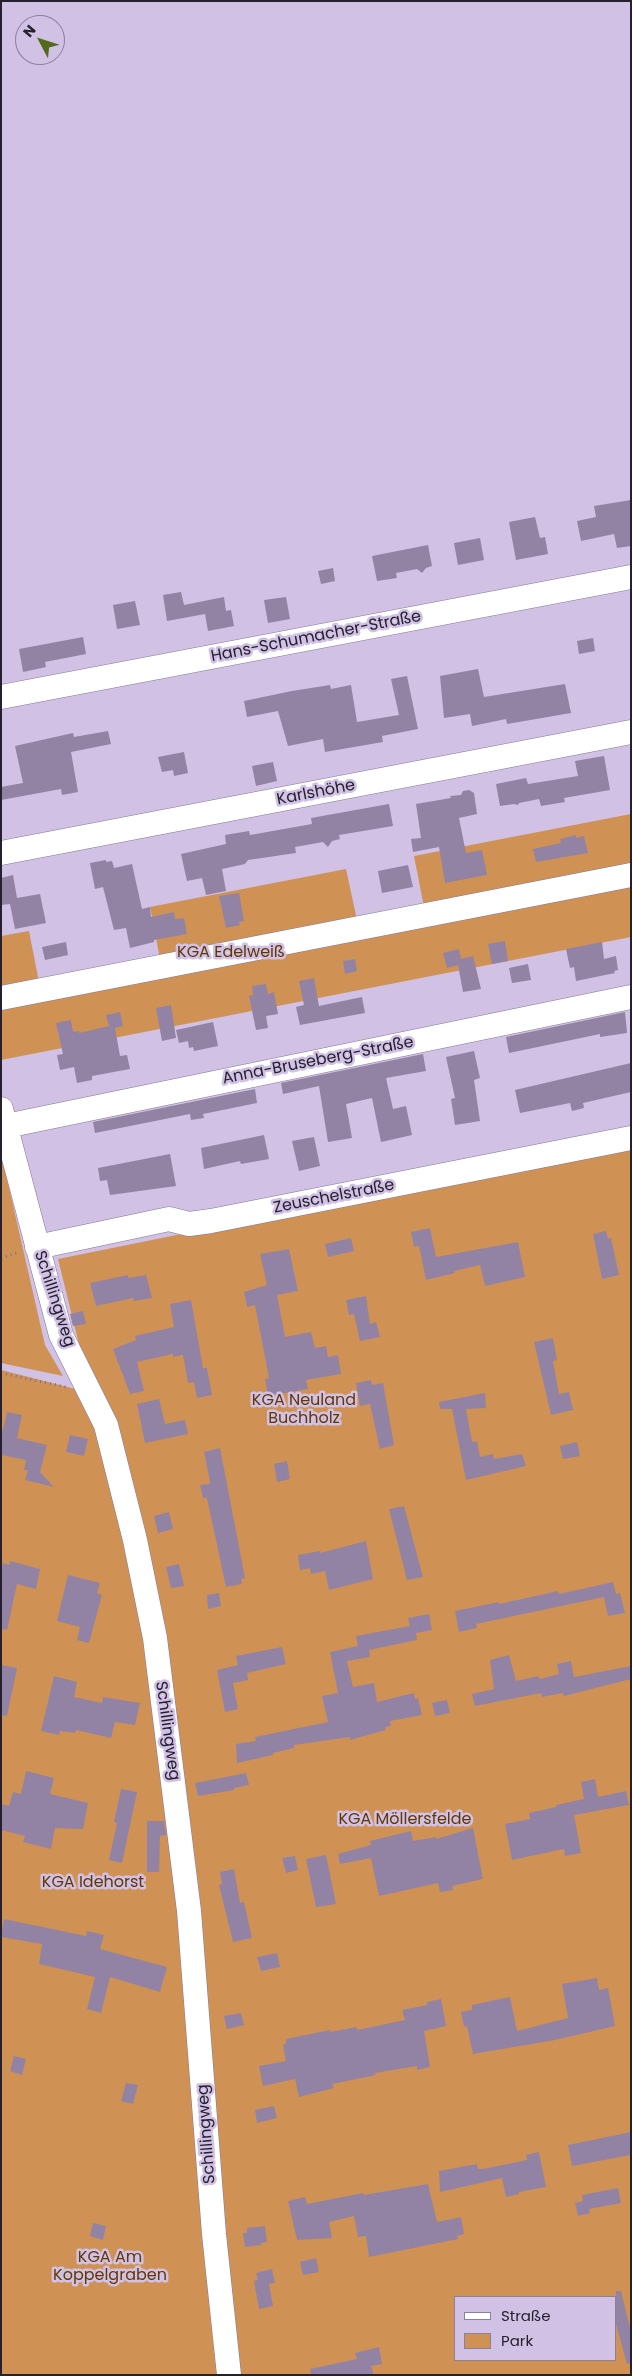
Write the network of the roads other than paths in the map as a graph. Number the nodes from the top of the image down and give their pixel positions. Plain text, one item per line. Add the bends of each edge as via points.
1 (631, 577) edge
2 (1, 697) edge
3 (631, 732) edge
4 (1, 853) edge
5 (631, 875) edge
6 (631, 997) edge
7 (1, 998) edge
8 (4, 1117) edge
9 (631, 1138) edge
10 (37, 1247) junction
11 (229, 2375) edge

1 - 2 street, Hans-Schumacher-Straße
3 - 4 street, Karlshöhe
5 - 7 street
6 - 8 street, Anna-Bruseberg-Straße
8 - 10 street, Schillingweg
9 - 10 street, Zeuschelstraße via 211,1221 189,1224 169,1219
10 - 11 street, Schillingweg via 62,1335 106,1425 133,1530 156,1648 190,1911 212,2207

